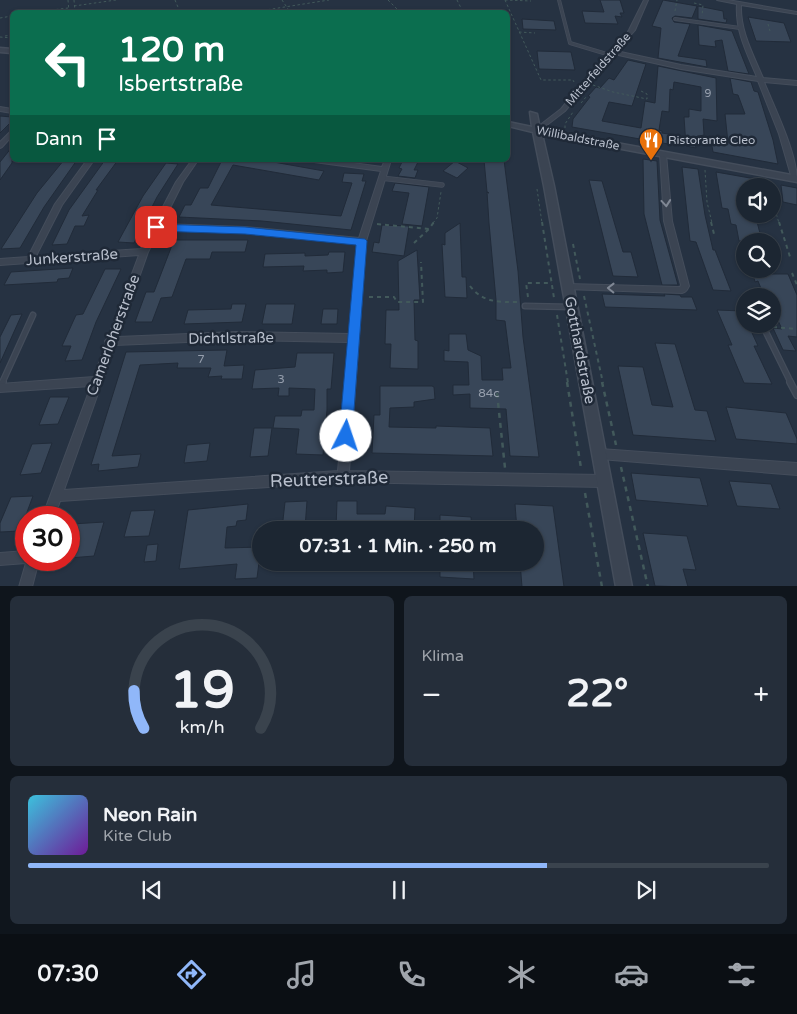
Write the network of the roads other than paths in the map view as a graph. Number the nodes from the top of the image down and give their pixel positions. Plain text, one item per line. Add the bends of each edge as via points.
1 (559, 0) edge
2 (646, 0) edge
3 (719, 0) edge
4 (739, 4) junction
5 (797, 13) edge
6 (675, 19) road end
7 (740, 28) junction
8 (612, 54) junction
9 (761, 80) junction
10 (797, 82) edge
11 (533, 114) dead end
12 (510, 124) edge
13 (537, 130) junction
14 (10, 135) edge
15 (0, 146) edge
16 (662, 154) junction
17 (90, 162) edge
18 (194, 162) edge
19 (330, 162) edge
20 (384, 169) edge
21 (796, 179) edge
22 (442, 185) road end
23 (156, 227) junction
24 (362, 241) junction
25 (144, 252) junction
26 (30, 261) junction
27 (0, 262) edge
28 (568, 287) junction
29 (525, 306) dead end
30 (572, 307) junction
31 (33, 315) dead end
32 (766, 333) edge
33 (353, 338) junction
34 (110, 341) junction
35 (97, 381) junction
36 (0, 388) edge
37 (797, 395) edge
38 (600, 454) junction
39 (797, 469) edge
40 (343, 476) junction
41 (603, 481) junction
42 (56, 496) junction
43 (52, 506) edge
44 (15, 558) edge
45 (0, 559) edge
46 (29, 571) edge
47 (24, 586) edge
48 (624, 586) edge

1 - 8 lane via 570,43
2 - 8 street, Mitterfeldstraße via 632,30
3 - 4 street
4 - 5 street
4 - 7 street
6 - 7 lane
7 - 9 street
8 - 9 street
8 - 13 street, Mitterfeldstraße via 563,110
9 - 10 street
9 - 21 street
11 - 13 street, Gotthardstraße
12 - 13 street, Willibaldstraße
13 - 16 street, Willibaldstraße
13 - 28 street, Gotthardstraße
14 - 15 street
16 - 21 street, Willibaldstraße
16 -> 28 street via 668,221 686,286 682,290
17 - 26 street via 58,204
18 - 23 street, Camerloherstraße
19 - 20 street
20 - 22 lane
20 - 24 street
23 - 24 street via 245,230
23 - 25 street, Camerloherstraße
24 - 33 street
25 - 26 street, Junkerstraße
25 - 34 street, Camerloherstraße
26 - 27 street, Junkerstraße
28 - 30 street, Gotthardstraße
29 - 30 lane
30 - 38 street, Gotthardstraße
31 - 36 lane
32 - 37 lane
33 - 34 street, Dichtlstraße via 235,336
33 - 40 street
34 - 35 street, Camerloherstraße
35 - 36 street
35 - 42 street, Camerloherstraße
38 - 39 street
38 - 41 street, Gotthardstraße
40 - 41 street, Reutterstraße
40 - 42 street, Reutterstraße
41 - 48 street, Gotthardstraße
42 - 43 street, Camerloherstraße
44 - 45 street
46 - 47 street

